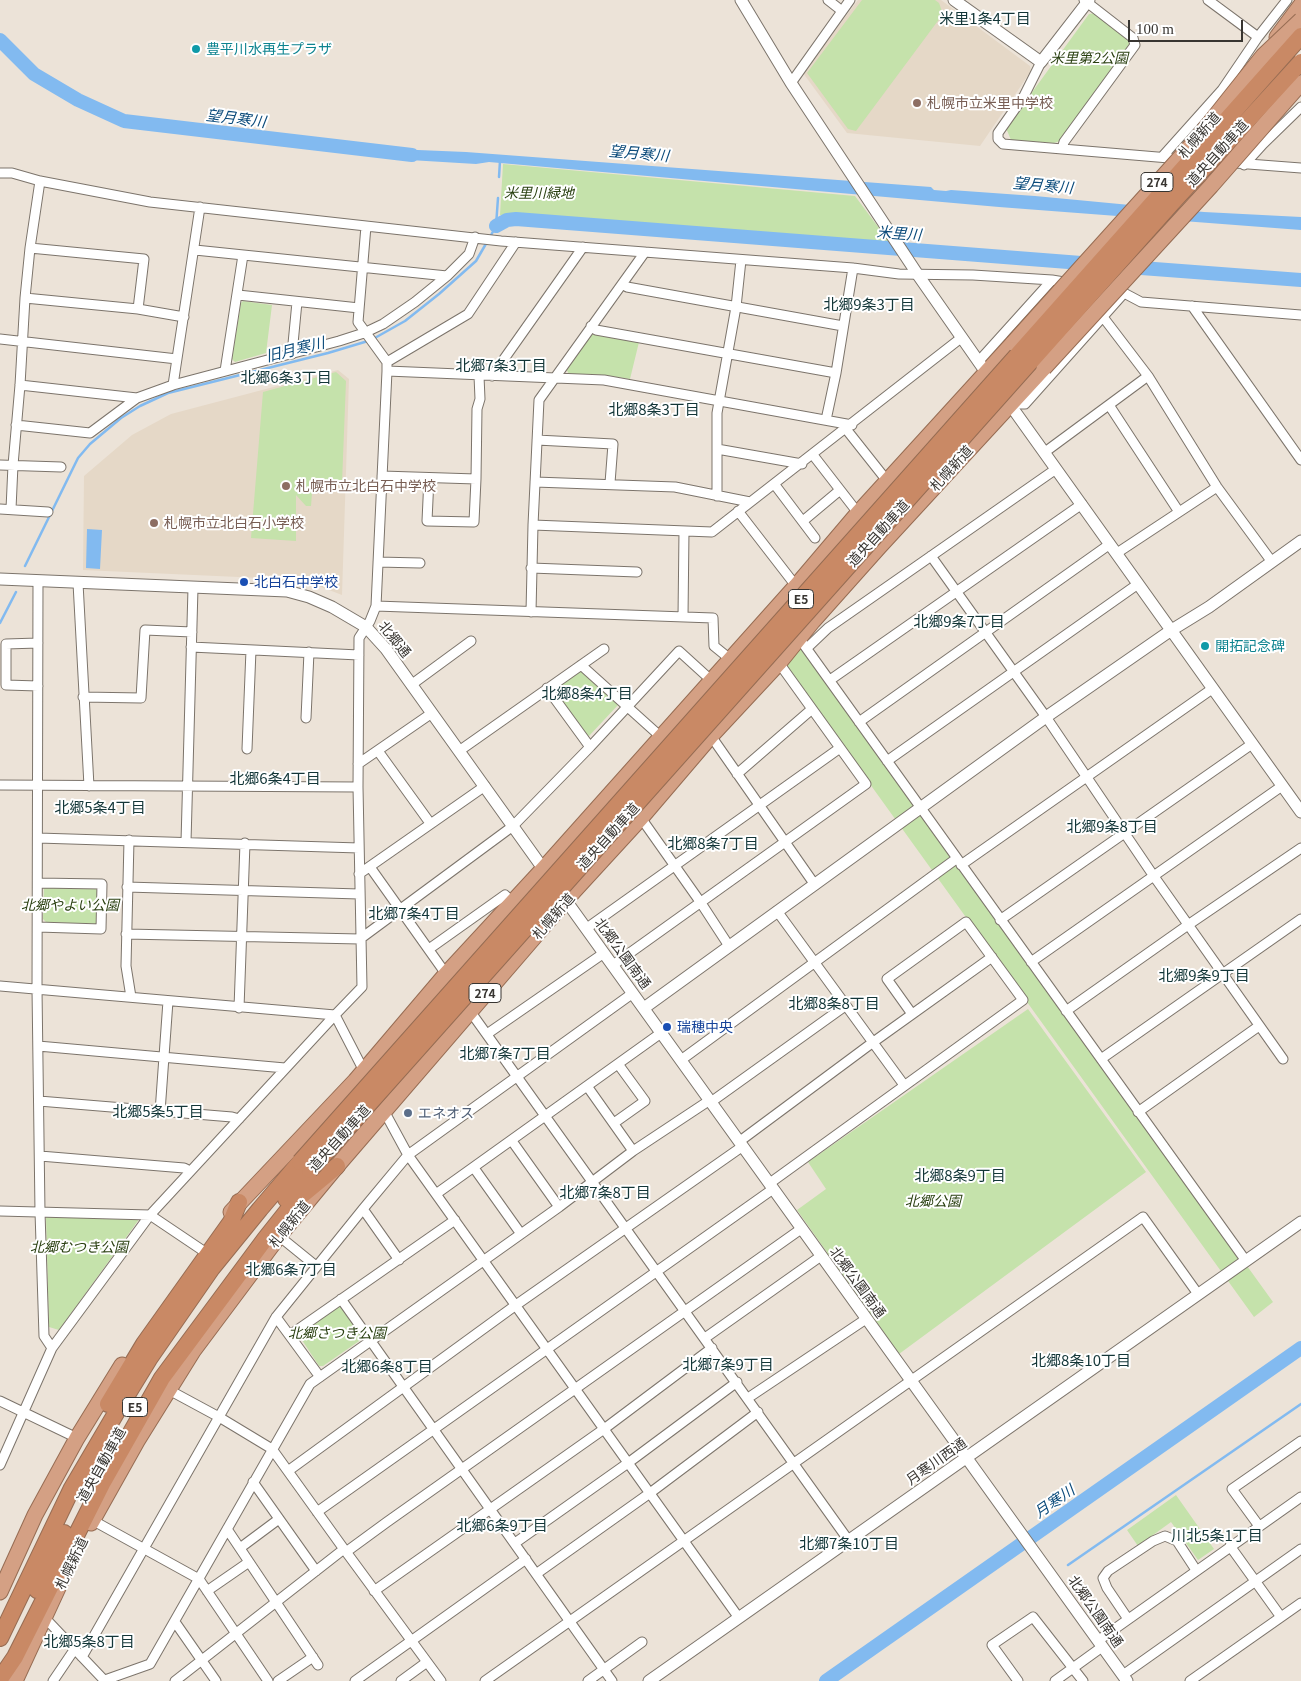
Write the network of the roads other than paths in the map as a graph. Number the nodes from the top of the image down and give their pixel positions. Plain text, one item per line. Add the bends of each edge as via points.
1 (741, 0) edge
2 (828, 0) edge
3 (850, 0) edge
4 (954, 0) edge
5 (1208, 0) edge
6 (1287, 0) edge
7 (1087, 1) edge
8 (1301, 5) edge
9 (842, 11) junction
10 (1301, 20) edge
11 (1301, 36) edge
12 (1258, 37) junction
13 (1263, 56) junction
14 (1041, 62) junction
15 (1301, 62) edge
16 (791, 83) junction
17 (1301, 83) edge
18 (1301, 107) edge
19 (1062, 149) junction
20 (1162, 157) junction
21 (1244, 165) junction
22 (1301, 168) edge
23 (0, 172) edge
24 (40, 181) junction
25 (200, 207) junction
26 (366, 226) junction
27 (477, 237) junction
28 (516, 242) junction
29 (583, 247) junction
30 (30, 248) junction
31 (194, 250) junction
32 (645, 252) junction
33 (243, 256) junction
34 (742, 260) junction
35 (362, 267) junction
36 (853, 268) junction
37 (915, 270) junction
38 (447, 276) junction
39 (1052, 280) junction
40 (622, 284) junction
41 (1124, 293) junction
42 (238, 296) junction
43 (25, 298) junction
44 (297, 302) junction
45 (1192, 306) junction
46 (736, 307) junction
47 (359, 308) junction
48 (138, 309) junction
49 (1301, 315) edge
50 (184, 317) junction
51 (1104, 317) junction
52 (591, 326) junction
53 (843, 326) junction
54 (366, 335) junction
55 (961, 338) junction
56 (0, 339) edge
57 (22, 341) junction
58 (727, 353) junction
59 (292, 354) junction
60 (177, 359) junction
61 (387, 367) junction
62 (982, 367) junction
63 (225, 371) junction
64 (836, 373) junction
65 (479, 376) junction
66 (492, 376) junction
67 (1148, 376) junction
68 (554, 378) junction
69 (173, 384) junction
70 (20, 385) junction
71 (137, 398) junction
72 (719, 401) junction
73 (1010, 404) junction
74 (1109, 405) junction
75 (826, 420) junction
76 (16, 425) junction
77 (849, 427) junction
78 (537, 440) junction
79 (1298, 448) edge
80 (718, 449) junction
81 (1045, 452) junction
82 (813, 454) junction
83 (1301, 460) edge
84 (802, 464) junction
85 (0, 465) edge
86 (13, 465) junction
87 (60, 467) dead end
88 (1056, 469) junction
89 (382, 476) junction
90 (430, 478) junction
91 (476, 479) junction
92 (535, 482) junction
93 (888, 482) junction
94 (610, 483) junction
95 (775, 484) junction
96 (1217, 487) junction
97 (840, 490) junction
98 (718, 496) junction
99 (750, 502) junction
100 (1082, 504) junction
101 (0, 509) edge
102 (11, 510) junction
103 (48, 512) dead end
104 (738, 512) junction
105 (1179, 512) junction
106 (858, 513) junction
107 (803, 521) junction
108 (533, 525) junction
109 (684, 531) junction
110 (815, 538) dead end
111 (1301, 541) edge
112 (1113, 548) junction
113 (931, 556) junction
114 (378, 562) junction
115 (1272, 562) junction
116 (420, 563) dead end
117 (531, 568) junction
118 (637, 572) dead end
119 (0, 579) edge
120 (38, 581) junction
121 (78, 583) junction
122 (1138, 584) junction
123 (796, 586) junction
124 (193, 588) junction
125 (956, 592) junction
126 (376, 606) junction
127 (531, 612) junction
128 (683, 617) junction
129 (366, 627) junction
130 (1170, 631) junction
131 (192, 632) junction
132 (985, 633) junction
133 (472, 641) dead end
134 (38, 643) junction
135 (803, 643) junction
136 (191, 647) junction
137 (604, 649) dead end
138 (251, 650) junction
139 (309, 652) junction
140 (359, 655) junction
141 (730, 659) junction
142 (779, 663) junction
143 (581, 665) junction
144 (1013, 672) junction
145 (712, 680) junction
146 (830, 680) junction
147 (411, 685) junction
148 (38, 686) junction
149 (547, 688) junction
150 (1212, 689) junction
151 (83, 697) junction
152 (628, 706) junction
153 (812, 709) junction
154 (432, 713) junction
155 (1046, 717) junction
156 (306, 718) dead end
157 (859, 722) junction
158 (660, 736) junction
159 (711, 736) junction
160 (1252, 744) junction
161 (590, 747) junction
162 (840, 748) junction
163 (248, 749) dead end
164 (378, 751) junction
165 (459, 751) junction
166 (887, 761) junction
167 (358, 764) junction
168 (737, 774) junction
169 (1086, 776) junction
170 (0, 785) edge
171 (38, 785) junction
172 (187, 785) junction
173 (89, 786) junction
174 (484, 786) junction
175 (1282, 786) junction
176 (358, 787) junction
177 (760, 806) junction
178 (921, 808) junction
179 (1301, 812) edge
180 (641, 818) junction
181 (430, 824) junction
182 (513, 826) junction
183 (1124, 832) junction
184 (38, 838) junction
185 (129, 840) junction
186 (186, 842) junction
187 (245, 843) junction
188 (785, 843) junction
189 (359, 848) junction
190 (1301, 848) edge
191 (959, 862) junction
192 (675, 866) junction
193 (370, 867) junction
194 (544, 868) junction
195 (359, 874) junction
196 (1153, 875) junction
197 (38, 883) junction
198 (815, 885) junction
199 (127, 887) junction
200 (243, 891) junction
201 (360, 894) junction
202 (566, 901) junction
203 (513, 903) junction
204 (701, 903) junction
205 (399, 909) junction
206 (777, 911) junction
207 (1301, 919) edge
208 (1000, 920) junction
209 (1188, 924) junction
210 (38, 927) junction
211 (587, 928) junction
212 (126, 934) junction
213 (242, 936) junction
214 (360, 939) junction
215 (729, 946) junction
216 (429, 949) junction
217 (604, 953) junction
218 (992, 957) junction
219 (1031, 962) junction
220 (815, 963) junction
221 (613, 965) junction
222 (446, 974) junction
223 (1222, 974) junction
224 (0, 986) edge
225 (38, 989) junction
226 (633, 993) junction
227 (131, 997) junction
228 (168, 1001) junction
229 (845, 1006) junction
230 (239, 1008) junction
231 (644, 1008) junction
232 (470, 1011) junction
233 (1066, 1011) junction
234 (912, 1014) junction
235 (335, 1015) junction
236 (1259, 1026) junction
237 (662, 1033) junction
238 (487, 1034) junction
239 (872, 1043) junction
240 (38, 1046) junction
241 (165, 1057) junction
242 (1101, 1059) junction
243 (1283, 1059) dead end
244 (681, 1060) junction
245 (618, 1064) junction
246 (285, 1068) junction
247 (363, 1070) junction
248 (517, 1076) junction
249 (587, 1086) junction
250 (904, 1086) junction
251 (39, 1101) junction
252 (710, 1101) junction
253 (384, 1110) junction
254 (160, 1112) junction
255 (1138, 1112) junction
256 (546, 1115) junction
257 (238, 1119) junction
258 (614, 1123) junction
259 (512, 1141) junction
260 (741, 1144) junction
261 (633, 1150) junction
262 (408, 1155) junction
263 (40, 1156) junction
264 (337, 1166) junction
265 (474, 1168) junction
266 (190, 1171) junction
267 (593, 1183) junction
268 (771, 1186) junction
269 (436, 1194) junction
270 (239, 1202) junction
271 (559, 1208) junction
272 (363, 1209) junction
273 (0, 1211) edge
274 (40, 1212) junction
275 (150, 1215) junction
276 (454, 1220) junction
277 (1301, 1222) edge
278 (626, 1228) junction
279 (802, 1228) junction
280 (521, 1234) junction
281 (279, 1236) junction
282 (202, 1250) junction
283 (821, 1256) junction
284 (399, 1260) junction
285 (484, 1261) junction
286 (1243, 1263) junction
287 (316, 1266) junction
288 (657, 1271) junction
289 (1198, 1294) junction
290 (342, 1299) junction
291 (516, 1305) junction
292 (685, 1311) junction
293 (276, 1316) junction
294 (866, 1319) junction
295 (290, 1336) junction
296 (705, 1338) junction
297 (371, 1341) junction
298 (52, 1348) junction
299 (712, 1348) junction
300 (547, 1349) junction
301 (320, 1377) junction
302 (737, 1382) junction
303 (911, 1382) junction
304 (404, 1387) junction
305 (575, 1389) junction
306 (169, 1390) junction
307 (748, 1398) junction
308 (0, 1401) edge
309 (24, 1411) junction
310 (758, 1412) junction
311 (219, 1417) junction
312 (433, 1429) junction
313 (604, 1429) junction
314 (77, 1438) junction
315 (1301, 1441) edge
316 (272, 1449) junction
317 (966, 1458) junction
318 (794, 1462) junction
319 (628, 1463) junction
320 (0, 1465) edge
321 (462, 1469) junction
322 (288, 1471) junction
323 (253, 1482) junction
324 (650, 1493) junction
325 (1301, 1496) edge
326 (490, 1508) junction
327 (317, 1512) junction
328 (279, 1519) junction
329 (92, 1520) junction
330 (1259, 1526) junction
331 (227, 1529) junction
332 (684, 1540) junction
333 (849, 1541) junction
334 (515, 1543) junction
335 (1230, 1546) junction
336 (145, 1548) junction
337 (240, 1548) junction
338 (344, 1549) junction
339 (1301, 1549) edge
340 (526, 1560) junction
341 (249, 1562) junction
342 (316, 1570) junction
343 (1196, 1570) junction
344 (536, 1574) junction
345 (199, 1579) junction
346 (1256, 1581) junction
347 (207, 1591) junction
348 (374, 1591) junction
349 (0, 1592) edge
350 (276, 1603) junction
351 (1301, 1603) edge
352 (0, 1616) edge
353 (1281, 1617) junction
354 (45, 1618) junction
355 (740, 1618) junction
356 (1128, 1619) junction
357 (569, 1620) junction
358 (175, 1622) junction
359 (236, 1634) junction
360 (0, 1638) edge
361 (412, 1641) junction
362 (642, 1642) dead end
363 (1100, 1644) junction
364 (74, 1650) junction
365 (82, 1657) junction
366 (202, 1660) junction
367 (427, 1662) junction
368 (1074, 1668) junction
369 (604, 1669) junction
370 (0, 1670) edge
371 (1125, 1678) edge
372 (0, 1679) edge
373 (15, 1681) edge
374 (53, 1681) edge
375 (105, 1681) edge
376 (176, 1681) edge
377 (216, 1681) edge
378 (268, 1681) edge
379 (278, 1681) edge
380 (355, 1681) edge
381 (401, 1681) edge
382 (441, 1681) edge
383 (485, 1681) edge
384 (588, 1681) edge
385 (612, 1681) edge
386 (649, 1681) edge
387 (1018, 1681) edge
388 (1055, 1681) edge
389 (1083, 1681) edge
390 (1190, 1681) edge

1 - 16 street
2 - 9 street
3 - 9 street
4 - 14 street
5 - 12 street
6 - 12 street
7 - 14 street
7 - 19 street via 1133,38 1135,45
8 - 13 highway, bridge
9 - 16 street
10 - 13 highway, 札幌新道 / 274, bridge
11 - 360 highway, 道央自動車道 / E5, bridge via 254,1216 212,1268 118,1408 72,1488
12 - 20 street via 1222,90
13 - 62 highway, 札幌新道 / 274, bridge via 1197,139 1013,343
14 - 19 street via 1024,96 998,133 998,139 1003,144
15 - 370 highway, 道央自動車道 / E5, bridge via 1165,210 269,1218 158,1368 104,1459 47,1566
16 - 37 street
17 - 73 highway, 札幌新道 / 274, bridge via 1212,186
18 - 21 street
19 - 20 street
20 - 21 street
21 - 22 street
23 - 24 street
24 - 25 street via 150,202
24 - 30 street
25 - 26 street
25 - 31 street
26 - 27 street
26 - 35 street
27 - 28 street
27 - 38 street via 469,254
28 - 29 street
28 - 61 street via 468,314
29 - 32 street
29 - 66 street
30 - 43 street
30 - 48 street via 144,259
31 - 33 street
31 - 50 street
32 - 34 street
32 - 40 street
33 - 35 street
33 - 42 street
34 - 36 street
34 - 46 street
35 - 38 street
35 - 47 street
36 - 37 street
36 - 53 street
37 - 39 street
37 - 55 street
38 - 54 street
39 - 41 street
39 - 62 street
40 - 46 street
40 - 52 street
41 - 45 street via 1141,302
41 - 51 street
42 - 44 street
42 - 63 street
43 - 48 street
43 - 57 street
44 - 47 street
44 - 59 street
45 - 49 street
45 - 79 street
46 - 53 street
46 - 58 street
47 - 54 street via 358,322
48 - 50 street
50 - 60 street
51 - 67 street
51 - 73 street via 1025,404
52 - 58 street via 596,330
52 - 68 street
53 - 64 street
54 - 59 street
54 - 61 street
55 - 62 street
55 - 77 street
56 - 57 street
57 - 60 street
57 - 70 street
58 - 64 street
58 - 72 street
59 - 63 street
60 - 69 street
61 - 65 street
61 - 89 street
62 - 73 street
62 - 93 highway, 札幌新道 / 274
63 - 69 street
64 - 75 street
65 - 66 street
65 - 91 street
66 - 68 street
67 - 74 street
67 - 96 street
68 - 72 street via 604,380
68 - 78 street via 539,400
69 - 71 street
70 - 71 street
70 - 76 street
71 - 76 street via 90,433
72 - 75 street
72 - 80 street
73 - 81 street
73 - 135 highway, 札幌新道 / 274 via 879,547
74 - 81 street
74 - 105 street
75 - 77 street
76 - 86 street
77 - 82 street
77 - 93 street
78 - 92 street
78 - 94 street via 613,444
79 - 83 street
80 - 84 street
80 - 98 street
81 - 88 street
82 - 84 street
82 - 97 street
84 - 95 street
85 - 86 street
86 - 87 street
86 - 102 street
88 - 100 street
88 - 113 street
89 - 90 street
89 - 114 street
90 - 91 street
90 - 91 street via 427,521 474,522
92 - 94 street
92 - 108 street
93 - 106 highway, 札幌新道 / 274
94 - 98 street via 675,487
95 - 99 street
95 - 107 street
96 - 105 street
96 - 115 street
97 - 106 street
97 - 107 street
98 - 99 street
99 - 104 street
100 - 112 street
100 - 125 street
101 - 102 street
102 - 103 street
104 - 109 street via 712,532
104 - 123 street
105 - 112 street
106 - 123 highway, 札幌新道 / 274
107 - 110 street
108 - 109 street
108 - 117 street
109 - 128 street
111 - 115 street
112 - 122 street
112 - 132 street
113 - 125 street
113 - 135 street
114 - 116 street
114 - 126 street
115 - 130 street
117 - 118 street
117 - 127 street
119 - 120 street, 北郷通
120 - 121 street, 北郷通
120 - 134 street
121 - 124 street, 北郷通
121 - 151 street
122 - 130 street
122 - 144 street
123 - 141 highway, 札幌新道 / 274
124 - 129 street, 北郷通 via 286,592 309,597
124 - 131 street
125 - 132 street
125 - 146 street
126 - 127 street
126 - 129 street
127 - 128 street
128 - 141 street via 713,618 714,646
129 - 140 street via 359,638
129 - 147 street, 北郷通
130 - 150 street
130 - 155 street
131 - 136 street
131 - 151 street via 145,630 142,698
132 - 144 street
132 - 157 street
133 - 147 street
134 - 148 street
134 - 148 street via 6,644 6,686
135 - 142 highway, 札幌新道 / 274
135 - 146 street
136 - 138 street
136 - 172 street
137 - 143 street
138 - 139 street
138 - 163 street
139 - 140 street
139 - 156 street
140 - 167 street
141 - 145 highway, 札幌新道 / 274
142 - 153 street
142 - 159 highway, 札幌新道 / 274
143 - 149 street
143 - 152 street
144 - 155 street
144 - 166 street
145 - 152 street via 679,651
145 - 158 highway, 札幌新道 / 274
146 - 157 street
147 - 154 street, 北郷通
148 - 171 street
149 - 161 street
149 - 165 street
150 - 160 street
150 - 169 street
151 - 173 street
152 - 158 street
152 - 161 street
153 - 162 street
153 - 168 street
154 - 164 street
154 - 165 street, 北郷通
155 - 169 street
155 - 178 street
157 - 166 street
158 - 194 highway, 札幌新道 / 274
159 - 168 street
159 - 180 highway, 札幌新道 / 274
160 - 175 street
160 - 183 street
161 - 182 street
162 - 177 street
162 - 188 street via 866,784
164 - 167 street
164 - 181 street
165 - 174 street, 北郷通
166 - 178 street
167 - 176 street
168 - 177 street
169 - 183 street
169 - 191 street
170 - 171 street
171 - 173 street
171 - 184 street
172 - 173 street
172 - 176 street
172 - 186 street
174 - 181 street
174 - 182 street, 北郷通
175 - 179 street
175 - 196 street
176 - 189 street
177 - 188 street
177 - 192 street
178 - 191 street
178 - 198 street
180 - 192 street
180 - 202 highway, 札幌新道 / 274
181 - 193 street
182 - 194 street, 北郷通
182 - 205 street
183 - 196 street
183 - 208 street
184 - 185 street
184 - 197 street
185 - 186 street
185 - 199 street
186 - 187 street
187 - 189 street
187 - 200 street
188 - 198 street
188 - 204 street
189 - 195 street
190 - 209 street
191 - 208 street
191 - 220 street
192 - 204 street
192 - 211 street
193 - 195 street
193 - 205 street
194 - 202 street, 北郷通
194 - 203 highway, 札幌新道 / 274
195 - 201 street
196 - 209 street
196 - 219 street
197 - 210 street
197 - 210 street via 102,884 101,929
198 - 206 street
199 - 200 street
199 - 212 street
200 - 201 street
200 - 213 street
201 - 214 street
202 - 211 street, 北郷公園南通
202 - 232 highway, 札幌新道 / 274
203 - 216 street via 504,895
203 - 222 highway, 札幌新道 / 274
204 - 215 street
204 - 221 street
205 - 214 street
205 - 216 street
206 - 215 street
206 - 220 street
207 - 223 street
208 - 219 street
209 - 223 street
209 - 233 street
210 - 225 street
211 - 217 street, 北郷公園南通
212 - 213 street
212 - 227 street via 126,966
213 - 214 street
213 - 230 street
214 - 235 street via 362,987
215 - 231 street
216 - 222 street
217 - 221 street, 北郷公園南通
217 - 238 street
218 - 234 street
218 - 234 street via 966,922 887,979
218 - 250 street via 1022,1000
219 - 233 street
220 - 229 street
220 - 244 street
221 - 226 street, 北郷公園南通
222 - 247 highway, 札幌新道 / 274
223 - 236 street
223 - 242 street
224 - 225 street
225 - 227 street
225 - 240 street
226 - 231 street, 北郷公園南通
226 - 248 street
227 - 228 street
228 - 230 street
228 - 241 street
229 - 239 street
229 - 252 street
230 - 235 street
231 - 237 street, 北郷公園南通
232 - 238 street
232 - 253 highway, 札幌新道 / 274
233 - 242 street
234 - 239 street
235 - 246 street
235 - 247 street
236 - 243 street
236 - 255 street
237 - 244 street, 北郷公園南通
237 - 245 street
238 - 248 street
239 - 250 street
239 - 260 street
240 - 241 street
240 - 251 street
241 - 246 street
241 - 254 street
242 - 255 street
244 - 252 street, 北郷公園南通
245 - 249 street
245 - 258 street via 645,1101
246 - 257 street
247 - 253 street
247 - 270 highway, 札幌新道 / 274
248 - 256 street
248 - 262 street
249 - 256 street
249 - 258 street
250 - 268 street
251 - 254 street
251 - 263 street
252 - 260 street, 北郷公園南通
252 - 261 street
253 - 262 street
253 - 264 highway, 札幌新道 / 274
254 - 257 street
255 - 286 street
256 - 259 street
256 - 267 street
257 - 266 street
258 - 261 street
259 - 265 street
259 - 271 street
260 - 268 street, 北郷公園南通
260 - 278 street
261 - 267 street
262 - 269 street
262 - 272 street
263 - 266 street
263 - 274 street
264 - 281 highway, 札幌新道 / 274
264 - 372 highway via 296,1200 162,1378 103,1482 15,1657
265 - 269 street
265 - 280 street
266 - 275 street
267 - 271 street
267 - 278 street
268 - 279 street, 北郷公園南通
268 - 288 street
269 - 276 street
270 - 282 highway, 札幌新道 / 274
270 - 352 highway via 232,1222 144,1344 106,1408 56,1497
271 - 280 street
272 - 284 street
272 - 287 street
273 - 274 street
274 - 275 street
274 - 298 street via 44,1336
275 - 282 street
275 - 298 street
276 - 284 street
276 - 285 street
277 - 286 street, 月寒川西通
278 - 288 street
278 - 291 street
279 - 283 street, 北郷公園南通
279 - 292 street
280 - 285 street
281 - 287 street
281 - 306 highway, 札幌新道 / 274 via 193,1351
282 - 314 highway, 札幌新道 / 274 via 140,1336
283 - 294 street, 北郷公園南通
283 - 296 street
284 - 290 street
285 - 291 street
285 - 297 street
286 - 289 street, 月寒川西通
287 - 293 street
288 - 292 street
288 - 300 street
289 - 303 street via 1143,1217
289 - 317 street, 月寒川西通
290 - 295 street
290 - 297 street
291 - 300 street
291 - 304 street
292 - 296 street
292 - 305 street
293 - 295 street
293 - 311 street
294 - 303 street, 北郷公園南通
294 - 307 street
295 - 301 street
296 - 299 street
297 - 301 street
297 - 304 street
298 - 309 street
299 - 302 street
299 - 313 street
300 - 305 street
300 - 312 street
301 - 316 street via 310,1384
302 - 307 street
302 - 319 street
303 - 317 street, 北郷公園南通
303 - 318 street
304 - 312 street
304 - 322 street
305 - 313 street
305 - 321 street
306 - 311 street
306 - 329 highway, 札幌新道 / 274
307 - 310 street
308 - 309 street
309 - 314 street
309 - 320 street
310 - 318 street
310 - 324 street
311 - 316 street
311 - 336 street
312 - 321 street
312 - 327 street
313 - 319 street
313 - 326 street
314 - 349 highway, 札幌新道 / 274 via 35,1515
315 - 330 street via 1232,1489
316 - 322 street
316 - 323 street
317 - 333 street, 月寒川西通
317 - 363 street, 北郷公園南通
318 - 332 street
318 - 333 street
319 - 324 street
319 - 334 street
321 - 326 street
321 - 338 street via 346,1552
322 - 327 street
323 - 328 street
323 - 331 street
324 - 332 street
324 - 344 street
325 - 330 street
326 - 334 street
326 - 348 street
327 - 338 street
328 - 337 street
328 - 342 street
329 - 336 street
329 - 354 highway, 札幌新道 / 274
330 - 335 street
331 - 337 street
331 - 345 street
332 - 355 street
332 - 357 street
333 - 355 street, 月寒川西通
334 - 340 street
335 - 343 street
335 - 346 street
336 - 345 street
336 - 365 street
337 - 341 street
338 - 342 street
338 - 348 street
339 - 346 street
340 - 344 street
340 - 361 street
341 - 347 street
341 - 350 street
342 - 350 street
343 - 356 street
343 - 356 street via 1176,1541 1165,1536 1108,1571 1103,1578 1107,1588
344 - 357 street
345 - 347 street
345 - 358 street
346 - 353 street
346 - 371 street
347 - 359 street
348 - 361 street
350 - 359 street
350 - 379 street via 316,1661
351 - 353 street
353 - 390 street
354 - 364 street
354 - 373 highway, 札幌新道 / 274
355 - 386 street, 月寒川西通
356 - 363 street
357 - 369 street
357 - 383 street
358 - 366 street
358 - 375 street via 150,1664
359 - 366 street
359 - 378 street
361 - 367 street
361 - 380 street
362 - 369 street
363 - 368 street
363 - 371 street, 北郷公園南通
364 - 365 street
364 - 374 street
365 - 375 street
366 - 376 street
366 - 377 street
367 - 381 street
367 - 382 street
368 - 387 street via 1033,1617 992,1645
368 - 388 street
368 - 389 street
369 - 384 street
369 - 385 street

